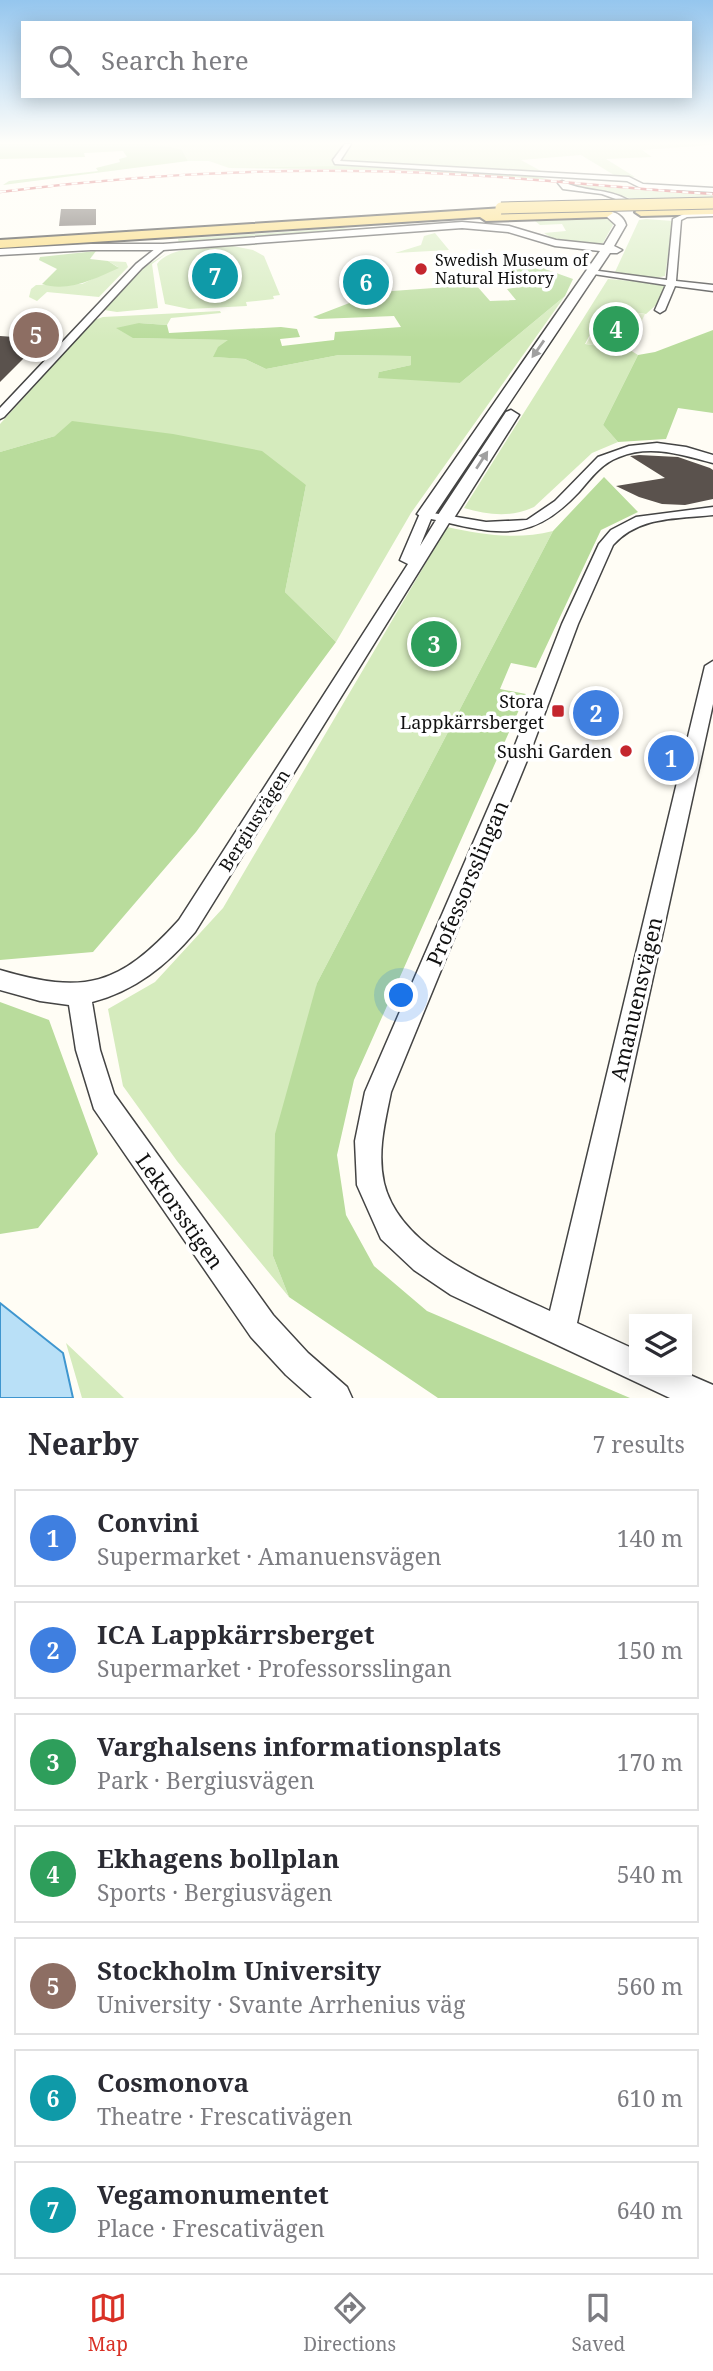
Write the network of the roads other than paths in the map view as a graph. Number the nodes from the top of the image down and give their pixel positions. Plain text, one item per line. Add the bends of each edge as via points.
1 (412, 209) edge
2 (530, 209) edge
3 (555, 209) edge
4 (610, 209) edge
5 (625, 209) edge
6 (644, 209) edge
7 (685, 209) edge
8 (705, 209) edge
9 (502, 210) junction
10 (638, 213) junction
11 (233, 226) junction
12 (214, 231) junction
13 (0, 241) edge
14 (163, 247) junction
15 (612, 250) junction
16 (0, 252) edge
17 (597, 273) junction
18 (673, 283) junction
19 (713, 288) edge
20 (660, 310) dead end
21 (0, 415) edge
22 (713, 458) edge
23 (713, 511) edge
24 (426, 514) junction
25 (444, 518) junction
26 (389, 602) junction
27 (713, 666) edge
28 (0, 980) edge
29 (79, 995) junction
30 (560, 1331) junction
31 (629, 1363) edge
32 (659, 1377) edge
33 (335, 1398) edge
34 (705, 1398) edge

1 - 11 main road
2 - 12 main road
3 - 9 main road, bridge
4 - 15 street, Bergiusvägen via 621,225
5 - 10 street
6 - 10 street
7 - 10 main road
8 - 18 street via 677,219
9 - 11 main road
9 - 12 main road
10 - 15 street, Bergiusvägen
11 - 13 main road
12 - 13 main road
14 - 15 street via 463,225 509,229 555,243
14 - 16 street
14 - 21 street via 139,266
15 - 17 street, Bergiusvägen
17 - 18 street
17 -> 24 street, Bergiusvägen
25 -> 17 street, Bergiusvägen
18 - 19 street
18 - 20 street
22 - 25 street via 659,446 625,450 603,460 533,522 495,526
23 - 30 street, Professorsslingan via 637,520 613,534 606,544 378,1092 368,1141 371,1185 391,1229 424,1260 461,1285
24 - 25 street
24 - 26 street, Bergiusvägen
25 - 26 street, Bergiusvägen
26 - 29 street, Bergiusvägen via 187,926 166,951 136,974
27 - 30 street, Amanuensvägen
28 - 29 street
29 - 33 street, Lektorsstigen via 88,1051 103,1100 262,1326
30 - 31 street, Professorsslingan
32 - 34 street

